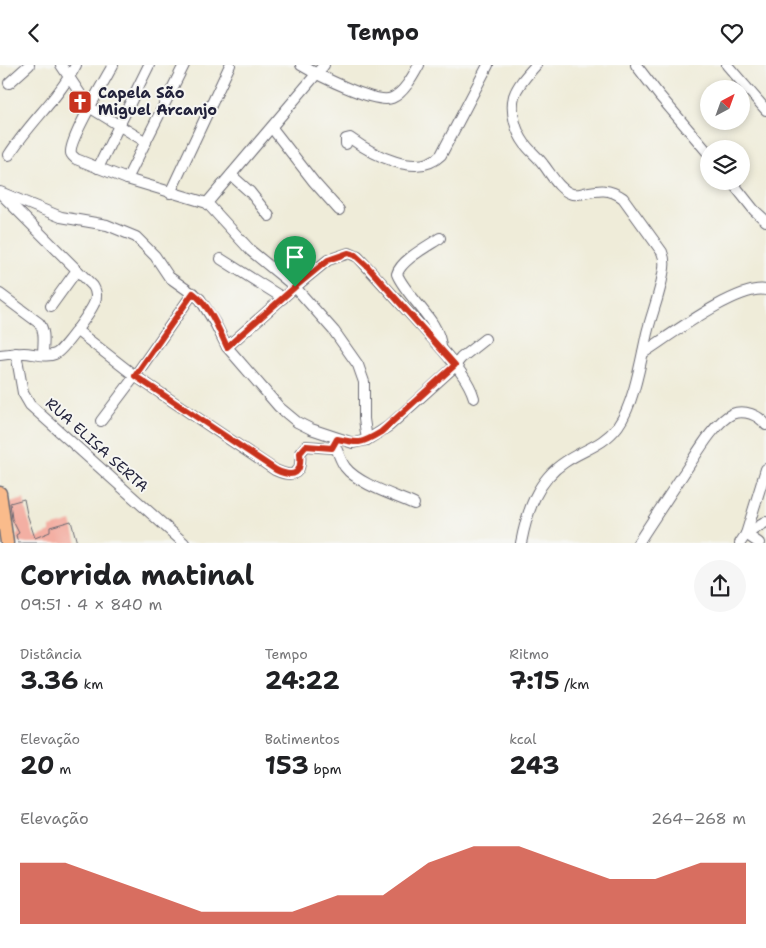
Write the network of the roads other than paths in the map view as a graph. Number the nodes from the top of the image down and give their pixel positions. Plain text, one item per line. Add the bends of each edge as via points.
1 (28, 65) edge
2 (61, 65) edge
3 (76, 65) edge
4 (113, 65) edge
5 (149, 65) edge
6 (184, 65) edge
7 (230, 65) edge
8 (301, 65) edge
9 (324, 65) edge
10 (419, 65) edge
11 (488, 65) edge
12 (536, 65) edge
13 (636, 65) edge
14 (726, 65) edge
15 (317, 74) junction
16 (69, 77) junction
17 (9, 83) dead end
18 (89, 107) junction
19 (766, 110) edge
20 (119, 126) junction
21 (272, 128) junction
22 (146, 142) junction
23 (700, 143) edge
24 (346, 145) dead end
25 (9, 155) dead end
26 (98, 167) junction
27 (232, 175) junction
28 (127, 179) junction
29 (738, 190) edge
30 (0, 193) edge
31 (170, 193) junction
32 (207, 203) junction
33 (339, 209) dead end
34 (269, 216) dead end
35 (766, 221) edge
36 (440, 237) dead end
37 (221, 259) dead end
38 (77, 270) junction
39 (295, 287) junction
40 (766, 290) edge
41 (193, 293) junction
42 (0, 294) edge
43 (283, 298) junction
44 (51, 306) dead end
45 (76, 330) junction
46 (485, 339) dead end
47 (227, 347) junction
48 (441, 348) junction
49 (16, 353) junction
50 (643, 353) junction
51 (0, 355) edge
52 (43, 355) junction
53 (455, 365) junction
54 (135, 376) junction
55 (474, 399) dead end
56 (100, 421) dead end
57 (766, 425) edge
58 (367, 440) junction
59 (336, 442) junction
60 (766, 469) edge
61 (764, 484) edge
62 (0, 493) edge
63 (414, 504) dead end
64 (766, 522) edge
65 (743, 538) edge
66 (8, 543) edge
67 (184, 543) edge
68 (521, 543) edge
69 (638, 543) edge
70 (759, 543) edge

1 - 17 street
2 - 16 street
3 - 16 street
4 - 18 street
5 - 20 street
6 - 22 street
7 - 31 street
8 - 15 street
9 - 15 street
10 - 15 street via 402,89 388,99 367,95
11 - 24 street via 441,155 431,162 417,165 383,158 350,138 346,139
12 - 50 street via 523,79 514,97 517,132 525,145 542,161 556,182 572,194 616,192 646,227 664,257 663,276
13 - 23 street
14 - 19 street
15 - 21 street
16 - 18 street
16 - 25 street
18 - 20 street
18 - 26 street via 71,153 76,159
20 - 22 street
20 - 26 street
21 - 27 street
21 - 33 street via 314,183
22 - 28 street
26 - 28 street
27 - 32 street
27 - 34 street
28 - 31 street
29 - 35 street
30 - 38 street
30 - 41 street via 61,217 107,225 136,237 155,256 169,277
31 - 32 street
32 - 39 street via 251,251
36 - 48 street via 398,269 397,274 428,317
37 - 43 street
38 - 44 street
38 - 45 street via 93,286 96,301
39 - 43 street
39 - 48 street via 333,258 353,254
39 - 58 street via 334,331 358,365 364,382
40 - 50 street via 753,289 741,293
41 - 47 street via 206,307
41 - 54 street
42 - 52 street via 42,327
43 - 47 street
45 - 52 street via 55,355
45 - 54 street
46 - 53 street
47 - 59 street via 287,414
48 - 53 street
49 - 51 street
49 - 52 street
49 - 67 street, RUA ELISA SERTA via 23,393 30,405
50 - 68 street via 618,427 599,445 565,461 546,480 533,499
53 - 55 street
53 - 58 street via 389,427
54 - 56 street
54 - 59 street via 284,474 294,474 299,470 300,453 306,446 330,448
57 - 69 street via 757,416 749,414 733,414 725,419 700,449
58 - 59 street
59 - 63 street via 342,463 355,476
60 - 61 street
61 - 65 street
62 - 66 main road
64 - 65 street
65 - 70 street

